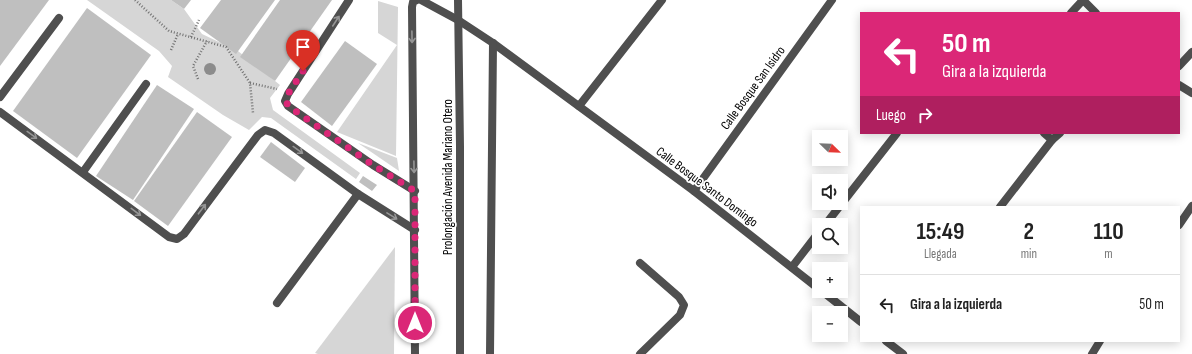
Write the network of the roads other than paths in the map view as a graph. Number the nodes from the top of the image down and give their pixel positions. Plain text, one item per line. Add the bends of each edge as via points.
1 (349, 0) edge
2 (417, 0) edge
3 (420, 0) edge
4 (458, 0) edge
5 (662, 0) edge
6 (832, 0) edge
7 (1083, 0) edge
8 (1072, 12) edge
9 (1095, 12) edge
10 (59, 18) dead end
11 (458, 20) junction
12 (493, 43) junction
13 (1192, 52) edge
14 (1180, 65) edge
15 (146, 84) dead end
16 (1180, 87) edge
17 (1192, 93) edge
18 (0, 97) edge
19 (579, 106) junction
20 (0, 112) edge
21 (896, 134) edge
22 (1045, 134) edge
23 (1059, 134) edge
24 (1052, 140) junction
25 (83, 172) junction
26 (694, 190) junction
27 (415, 191) junction
28 (358, 194) junction
29 (1001, 206) edge
30 (1192, 206) edge
31 (830, 218) edge
32 (1180, 224) edge
33 (415, 230) junction
34 (812, 241) edge
35 (640, 263) dead end
36 (792, 267) junction
37 (812, 283) edge
38 (831, 298) edge
39 (277, 303) dead end
40 (860, 321) edge
41 (1099, 342) edge
42 (891, 343) edge
43 (415, 354) edge
44 (460, 354) edge
45 (490, 354) edge
46 (640, 354) edge
47 (903, 354) edge
48 (1092, 354) edge

27 -> 1 street via 288,106 286,101 288,94
2 -> 27 street via 413,2 412,7
3 - 11 street, Calle Bosque Santo Domingo
4 - 11 street, Prolongación Avenida Mariano Otero
5 - 19 street
6 - 26 street, Calle Bosque San Isidro
7 - 8 street
7 - 9 street
10 - 18 street
11 - 12 street, Calle Bosque Santo Domingo
11 - 44 street, Prolongación Avenida Mariano Otero
12 - 19 street, Calle Bosque Santo Domingo
12 - 45 street
13 - 14 street
15 - 25 street
16 - 17 street
19 - 26 street, Calle Bosque Santo Domingo
20 -> 25 street
21 - 31 street
22 - 24 street
23 - 24 street
24 - 29 street
25 -> 28 street via 169,237 177,239 184,234 258,135 265,130 274,133
26 - 36 street, Calle Bosque Santo Domingo
27 - 33 street
28 -> 33 street
28 - 39 street
30 - 32 street
33 - 43 street
34 - 36 street
35 - 46 street via 679,297 684,305 680,315
36 - 37 street, Calle Bosque Santo Domingo
38 - 40 street
41 - 48 street
42 - 47 street

